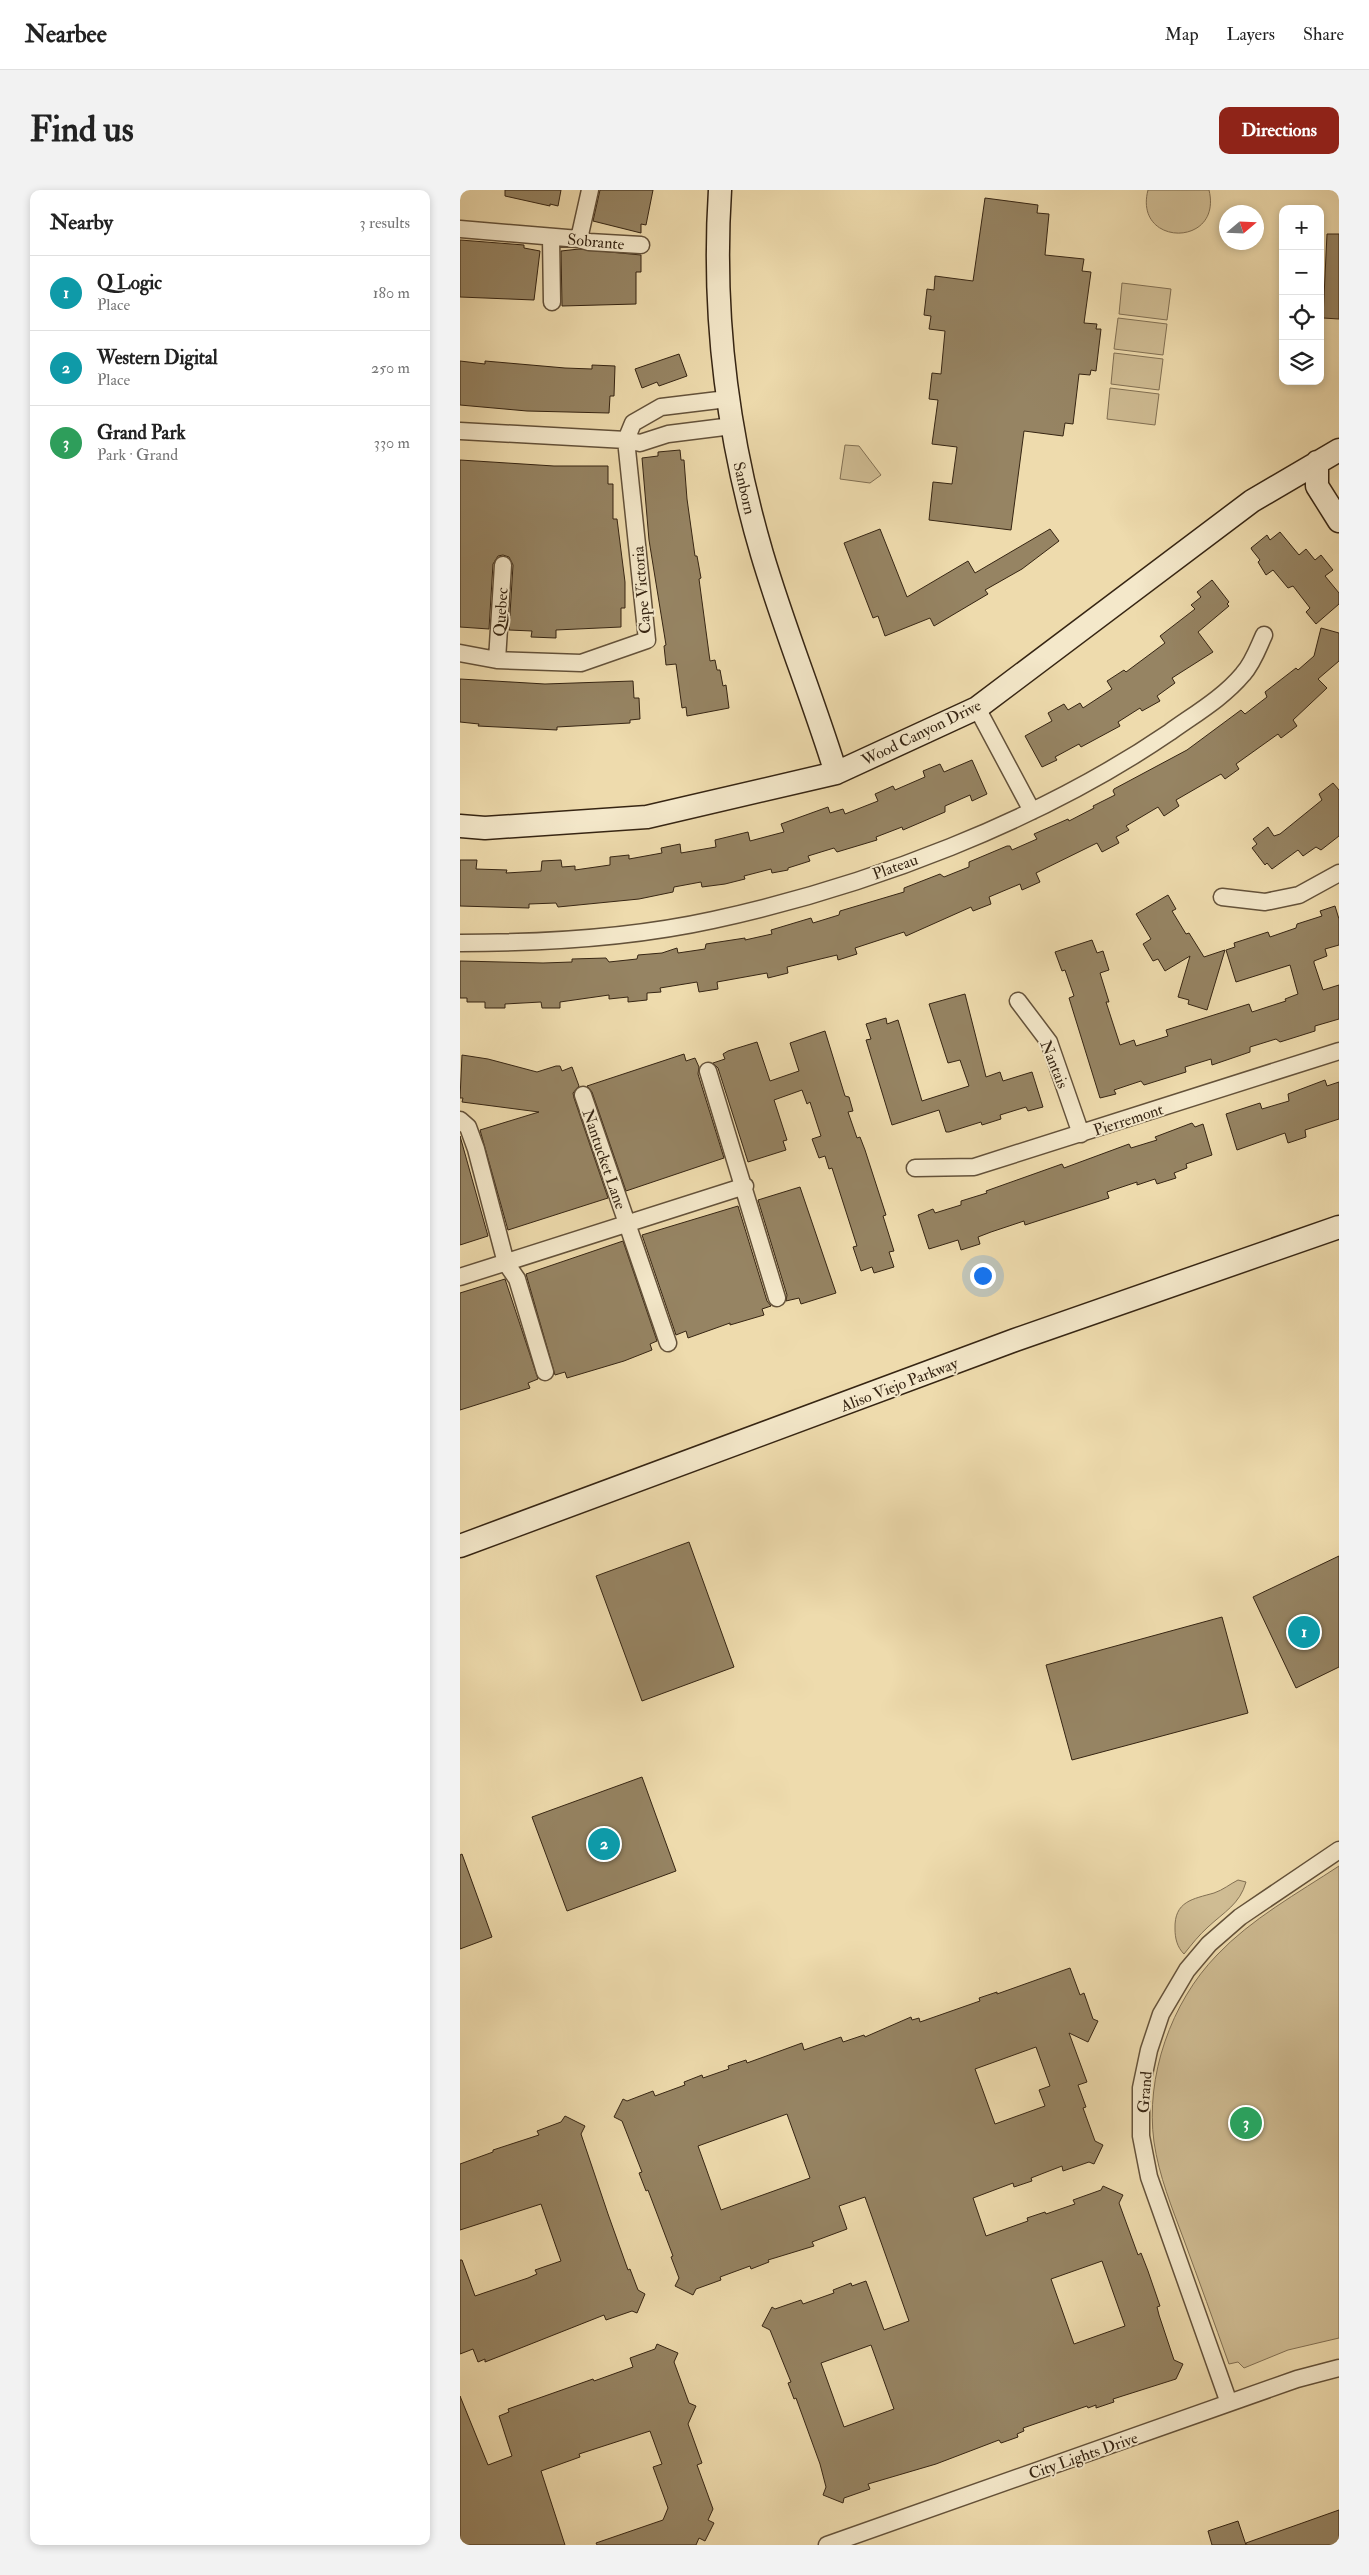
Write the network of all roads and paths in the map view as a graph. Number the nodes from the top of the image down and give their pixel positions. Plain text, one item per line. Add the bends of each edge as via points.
1 (590, 190) edge
2 (720, 190) edge
3 (460, 229) edge
4 (551, 237) junction
5 (579, 239) junction
6 (641, 244) dead end
7 (552, 302) dead end
8 (727, 399) junction
9 (732, 426) junction
10 (460, 431) edge
11 (626, 440) junction
12 (1339, 450) edge
13 (1317, 462) junction
14 (1339, 470) edge
15 (1339, 521) edge
16 (503, 565) dead end
17 (1264, 635) dead end
18 (460, 653) edge
19 (497, 660) junction
20 (977, 708) junction
21 (836, 773) junction
22 (1032, 811) junction
23 (460, 826) edge
24 (1339, 873) edge
25 (1222, 897) dead end
26 (460, 943) edge
27 (1018, 1000) dead end
28 (1339, 1051) edge
29 (708, 1071) dead end
30 (583, 1095) dead end
31 (460, 1120) edge
32 (1081, 1134) junction
33 (915, 1168) dead end
34 (745, 1186) junction
35 (626, 1222) junction
36 (1339, 1227) edge
37 (506, 1263) junction
38 (460, 1277) edge
39 (777, 1298) dead end
40 (668, 1343) dead end
41 (544, 1372) dead end
42 (460, 1546) edge
43 (1339, 1850) edge
44 (1339, 2368) edge
45 (1229, 2403) junction
46 (827, 2545) edge

1 - 5 street
2 - 8 street, Sanborn via 717,266
3 - 4 street, Sobrante
4 - 5 street, Sobrante
4 - 7 street, Sobrante
5 - 6 street, Sobrante
8 - 9 street, Sanborn
8 - 11 street via 661,407 634,423
9 - 11 street via 668,434 640,443
9 - 21 street, Sanborn via 762,555
10 - 11 street
11 - 19 street, Cape Victoria via 647,640 580,663
12 - 13 street, Wood Canyon Drive
13 - 14 street
13 - 15 street via 1317,486
13 - 20 street, Wood Canyon Drive via 1252,501
16 - 19 street, Quebec
17 - 22 street, Plateau via 1242,676 1217,699 1129,760
18 - 19 street, Cape Victoria
20 - 21 street, Wood Canyon Drive
20 - 22 street
21 - 23 street, Wood Canyon Drive via 647,817 485,828
22 - 26 street, Plateau via 935,852 825,892 712,921 608,936
24 - 25 street via 1300,895 1265,902
27 - 32 street, Nantais via 1049,1042
28 - 32 street, Pierremont
29 - 34 street
30 - 35 street, Nantucket Lane
31 - 37 street via 468,1127 476,1149
32 - 33 street, Pierremont via 974,1167
34 - 35 street, Nantucket Lane
34 - 39 street
35 - 37 street, Nantucket Lane
35 - 40 street, Nantucket Lane
36 - 42 street, Aliso Viejo Parkway via 1015,1340
37 - 38 street, Nantucket Lane
37 - 41 street via 517,1279
43 - 45 street, Grand via 1240,1917 1210,1944 1188,1970 1161,2014 1141,2088 1141,2136 1148,2177
44 - 45 street, City Lights Drive
45 - 46 street, City Lights Drive

